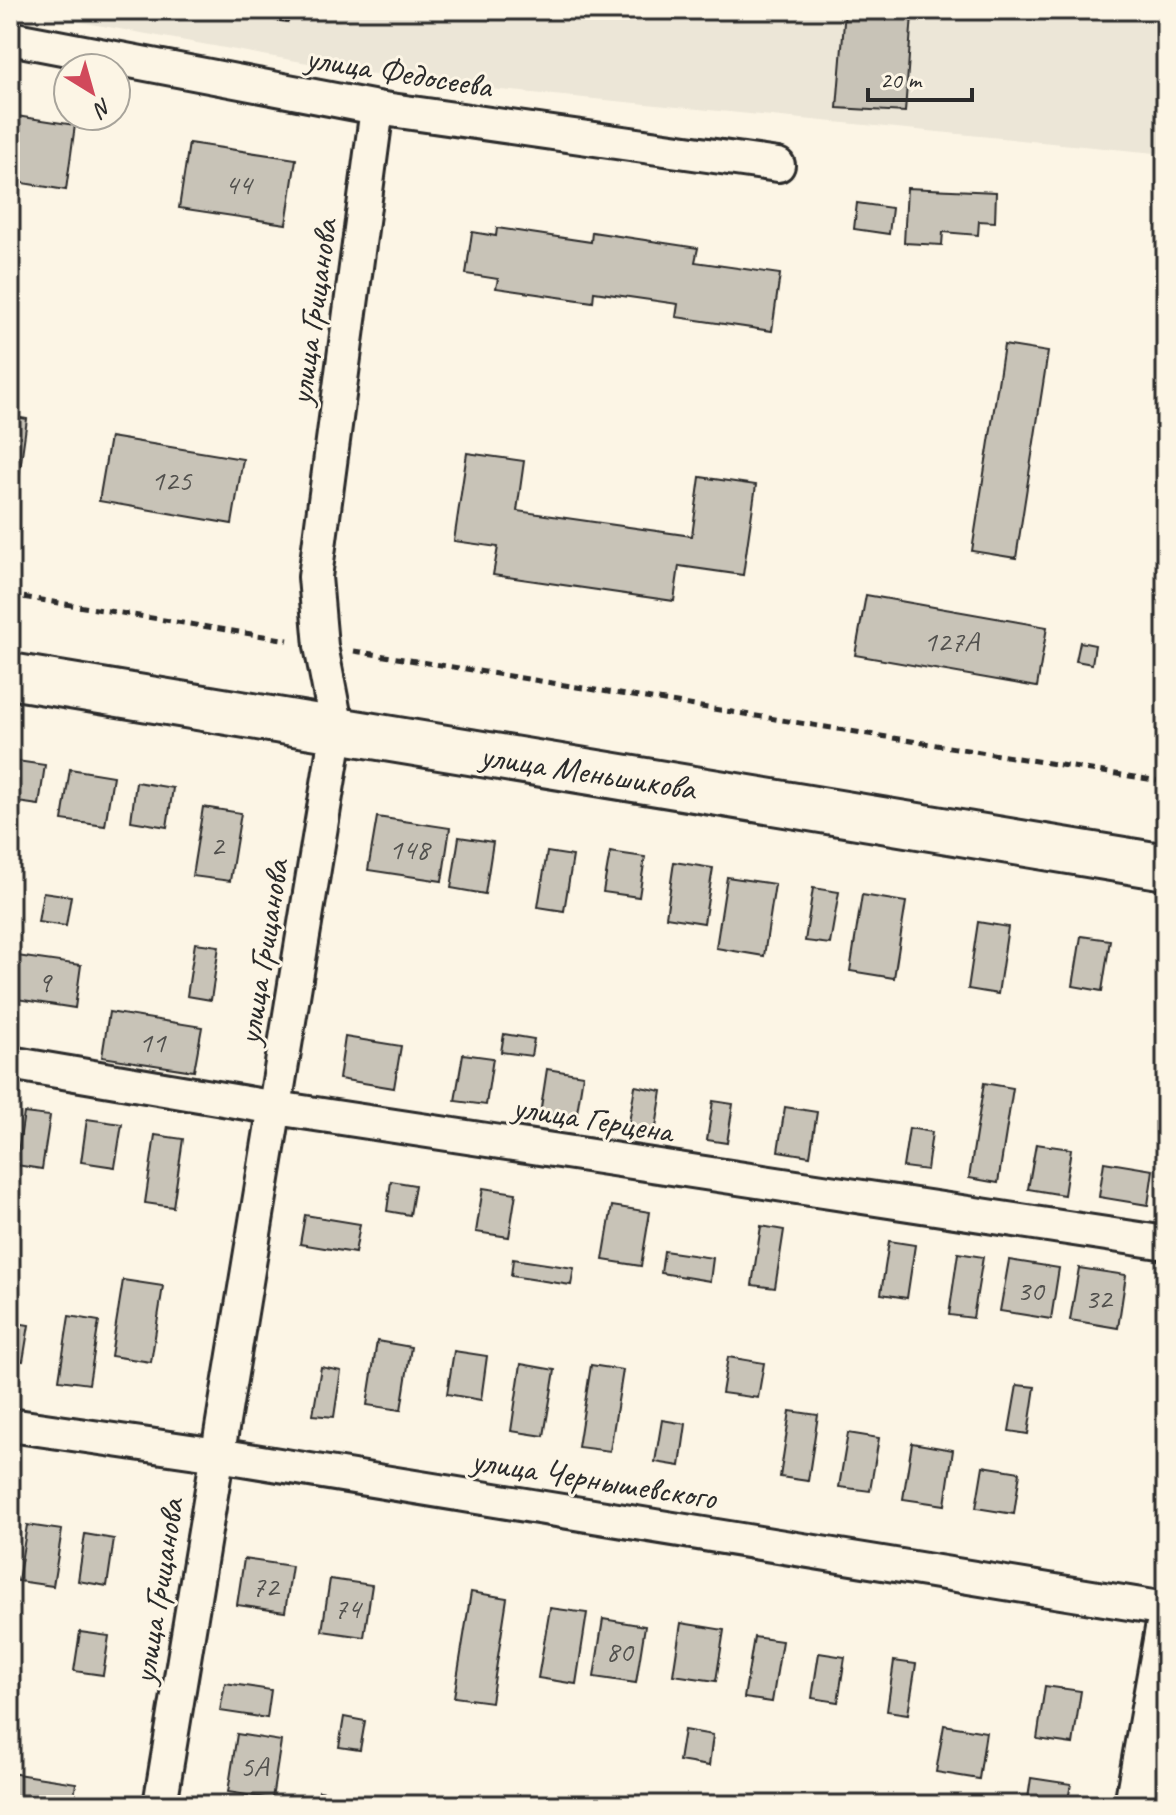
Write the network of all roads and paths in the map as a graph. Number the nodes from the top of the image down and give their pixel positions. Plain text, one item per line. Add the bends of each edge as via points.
1 (10, 38) edge
2 (377, 108) junction
3 (778, 165) dead end
4 (10, 595) edge
5 (321, 646) junction
6 (10, 676) edge
7 (337, 729) junction
8 (1166, 782) edge
9 (1166, 867) edge
10 (10, 1063) edge
11 (276, 1108) junction
12 (1166, 1243) edge
13 (10, 1425) edge
14 (218, 1455) junction
15 (1166, 1609) edge
16 (1166, 1629) edge
17 (160, 1805) edge
18 (1135, 1805) edge

1 - 2 street, улица Федосеева
2 - 3 street, улица Федосеева
2 - 5 street, улица Грицанова via 315,577
4 - 5 path
5 - 7 street, улица Грицанова
5 - 8 path
6 - 7 main road, улица Меньшикова
7 - 9 main road, улица Меньшикова
7 - 11 street, улица Грицанова
10 - 11 street, улица Герцена
11 - 12 street, улица Герцена
11 - 14 street, улица Грицанова
13 - 14 street, улица Чернышевского
14 - 15 street, улица Чернышевского
14 - 17 street, улица Грицанова
16 - 18 street

